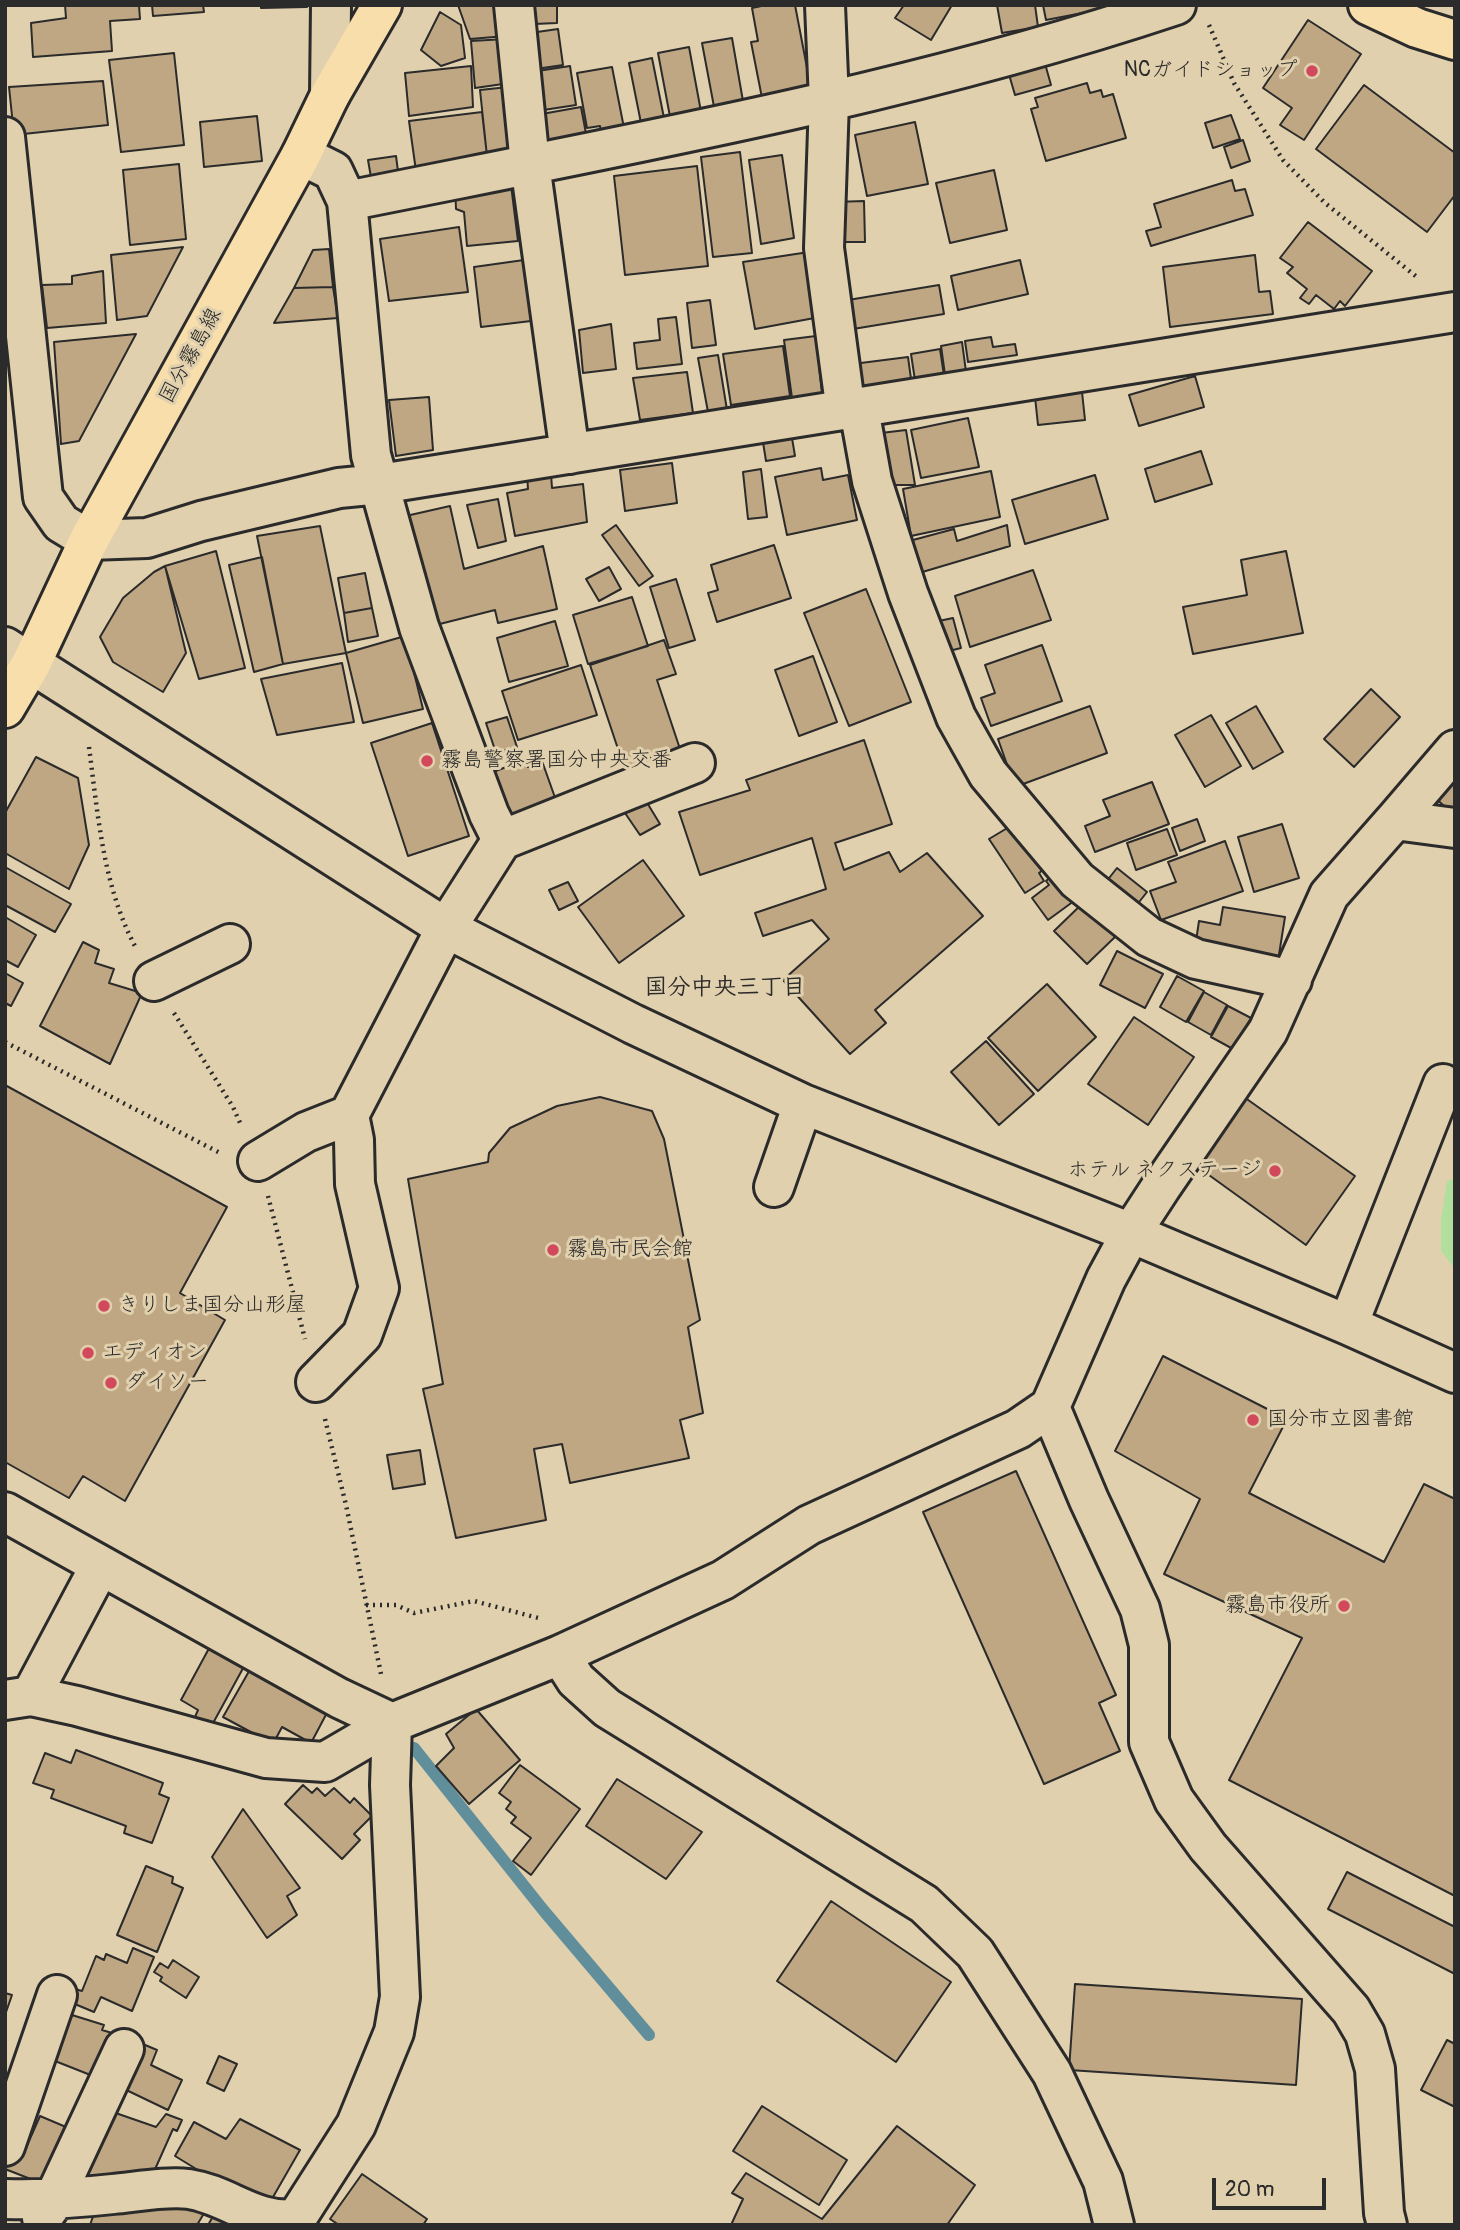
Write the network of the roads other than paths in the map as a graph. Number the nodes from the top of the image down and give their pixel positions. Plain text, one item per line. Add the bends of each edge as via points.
1 (331, 5) edge
2 (382, 5) edge
3 (514, 5) edge
4 (825, 5) edge
5 (1368, 5) edge
6 (1191, 11) edge
7 (1455, 40) edge
8 (330, 95) junction
9 (829, 101) junction
10 (5, 137) edge
11 (301, 155) junction
12 (530, 164) junction
13 (347, 201) junction
14 (1455, 313) edge
15 (851, 408) junction
16 (570, 454) junction
17 (380, 484) junction
18 (89, 540) junction
19 (18, 656) edge
20 (5, 708) edge
21 (1455, 750) edge
22 (695, 763) dead end
23 (1395, 820) junction
24 (1455, 828) edge
25 (502, 840) junction
26 (446, 928) junction
27 (230, 944) dead end
28 (1293, 980) junction
29 (154, 981) road end
30 (1443, 1084) dead end
31 (803, 1104) junction
32 (349, 1115) junction
33 (258, 1161) road end
34 (774, 1187) dead end
35 (1131, 1233) junction
36 (1348, 1325) junction
37 (1455, 1373) edge
38 (316, 1382) road end
39 (1050, 1408) junction
40 (5, 1512) edge
41 (100, 1566) junction
42 (560, 1655) junction
43 (18, 1698) edge
44 (392, 1723) junction
45 (57, 1996) dead end
46 (124, 2049) dead end
47 (5, 2146) edge
48 (5, 2199) edge
49 (46, 2213) edge
50 (1114, 2225) edge
51 (1387, 2225) edge

1 - 8 street
2 - 8 main road, 国分霧島線
3 - 12 street
4 - 9 street
5 - 7 main road
6 - 9 street
8 - 11 main road, 国分霧島線
9 - 12 street
9 - 15 street via 824,248 844,397
10 - 18 street via 43,497 61,523
11 - 13 street via 333,171
11 - 18 main road, 国分霧島線
12 - 13 street
12 - 16 street
13 - 17 street via 371,455
14 - 15 street
15 - 16 street
15 - 28 street via 862,420 872,481 908,593 956,717 988,775 1077,880 1149,937 1196,958
16 - 17 street
17 - 18 street via 339,488 147,538
17 - 25 street via 419,626
18 - 19 main road, 国分霧島線
19 - 20 main road, 国分霧島線
19 - 26 street
21 - 23 street
22 - 25 street
23 - 24 street
23 - 28 street via 1329,895
25 - 26 street
26 - 31 street
26 - 32 street
27 - 29 street
28 - 35 street via 1268,1031
30 - 36 street
31 - 34 street
31 - 35 street
32 - 33 street via 306,1132
32 - 38 street via 355,1184 379,1287 362,1335
35 - 36 street
35 - 39 street
36 - 37 street
39 - 42 street via 1018,1429 809,1525 723,1580
39 - 51 street via 1140,1609 1149,1645 1149,1742 1174,1800 1208,1847 1351,2010 1365,2034 1375,2069
40 - 41 street
41 - 43 street
41 - 44 street
42 - 44 street
42 - 50 street via 576,1680 607,1708 925,1904 975,1953 1052,2073 1103,2180
43 - 44 street via 77,1706 266,1758 325,1762
44 - 49 street via 390,1785 400,1997 394,2032 356,2125 296,2219 278,2221 188,2189
45 - 47 street
46 - 49 street
48 - 49 street

